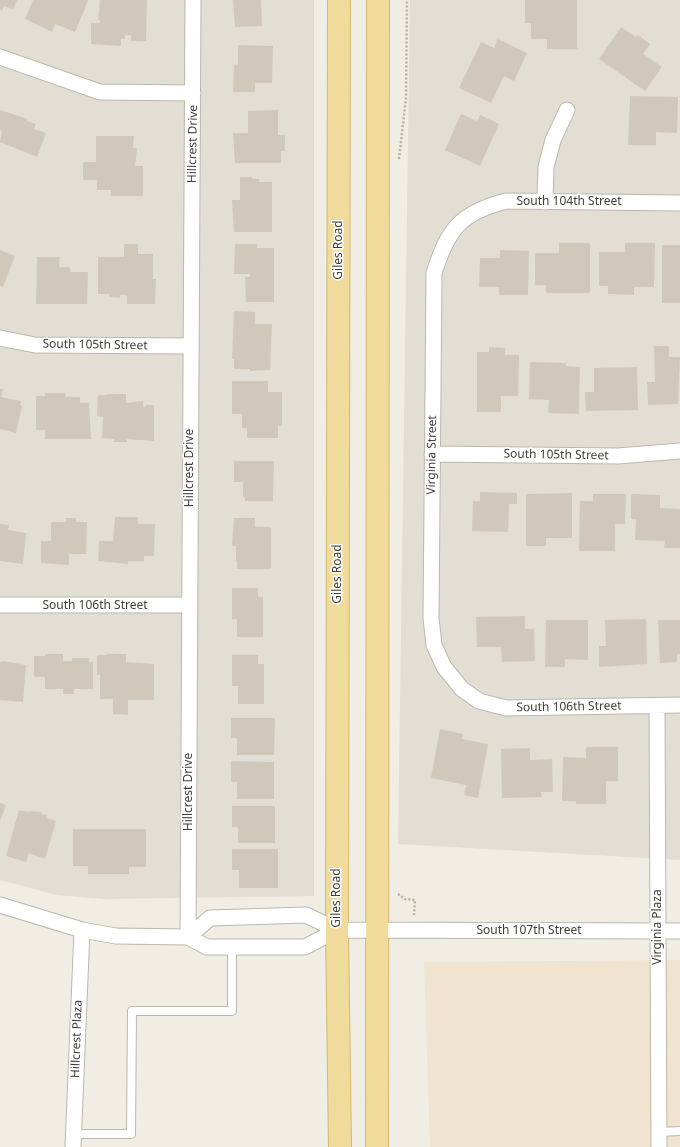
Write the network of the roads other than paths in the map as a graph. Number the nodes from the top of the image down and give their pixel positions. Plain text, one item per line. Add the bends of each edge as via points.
1 (193, 0) edge
2 (339, 0) edge
3 (378, 0) edge
4 (0, 57) edge
5 (193, 93) junction
6 (567, 110) dead end
7 (545, 202) junction
8 (680, 202) edge
9 (462, 220) joint
10 (0, 338) edge
11 (190, 346) junction
12 (680, 451) edge
13 (432, 454) junction
14 (0, 604) edge
15 (190, 605) junction
16 (462, 689) joint
17 (680, 705) edge
18 (657, 706) junction
19 (0, 905) edge
20 (82, 930) junction
21 (337, 930) junction
22 (378, 931) junction
23 (658, 931) junction
24 (680, 931) edge
25 (188, 937) junction
26 (232, 947) junction
27 (680, 1131) edge
28 (73, 1140) edge
29 (659, 1140) edge
30 (340, 1147) edge
31 (377, 1147) edge

1 - 5 street, Hillcrest Drive
2 - 21 main road, Giles Road
3 - 22 main road
4 - 5 street via 100,92
5 - 11 street, Hillcrest Drive
6 - 7 street via 546,167
7 - 8 street, South 104th Street
7 - 9 street, South 104th Street via 506,202 488,206
9 - 13 street, Virginia Street via 451,232 441,250 434,273
10 - 11 street, South 105th Street via 35,345
11 - 15 street, Hillcrest Drive
12 - 13 street, South 105th Street via 618,456
13 - 16 street, Virginia Street via 430,618 434,645 444,667
14 - 15 street, South 106th Street
15 - 25 street, Hillcrest Drive
16 - 18 street, South 106th Street via 479,701 506,708
17 - 18 street, South 106th Street
18 - 23 street, Virginia Plaza
19 - 20 street
20 - 25 street via 116,936
20 - 28 street, Hillcrest Plaza
21 - 22 street, South 107th Street
21 - 25 street via 306,915 210,918
21 - 26 street via 305,947
21 - 30 main road, Giles Road
22 - 23 street, South 107th Street
22 - 31 main road
23 - 24 street, South 107th Street
23 - 29 street, Virginia Plaza
25 - 26 street via 206,947
26 - 28 lane via 232,1011 132,1011 131,1134
27 - 29 lane

